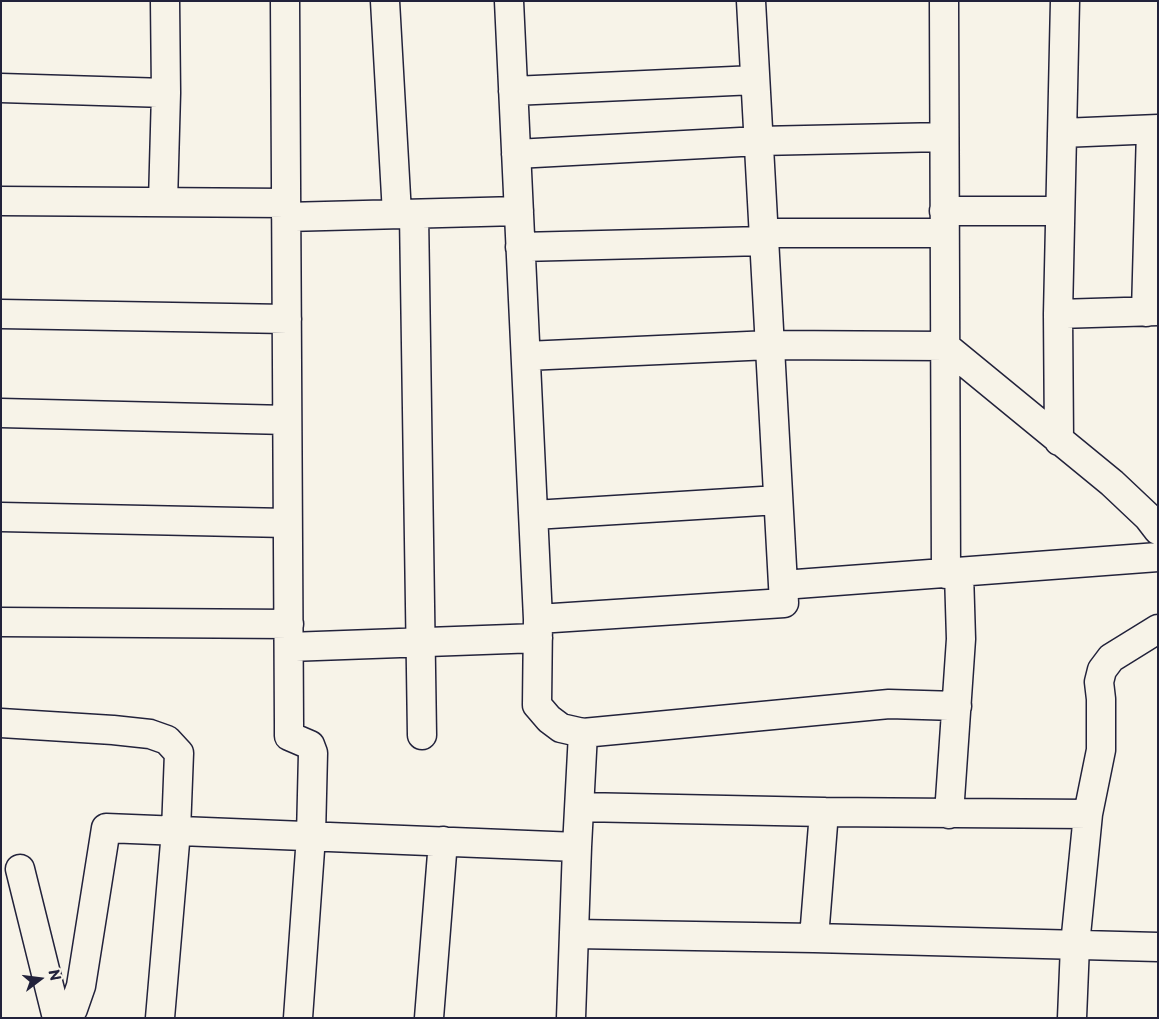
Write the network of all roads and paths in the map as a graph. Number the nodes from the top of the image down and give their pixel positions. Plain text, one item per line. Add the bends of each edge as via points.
1 (165, 1) edge
2 (285, 1) edge
3 (385, 1) edge
4 (509, 1) edge
5 (751, 1) edge
6 (944, 1) edge
7 (1065, 1) edge
8 (755, 80) junction
9 (1, 88) edge
10 (514, 91) junction
11 (166, 94) junction
12 (1154, 129) edge
13 (1062, 133) junction
14 (944, 137) junction
15 (759, 142) junction
16 (516, 154) junction
17 (1, 201) edge
18 (163, 202) junction
19 (286, 210) junction
20 (519, 211) junction
21 (1060, 211) junction
22 (405, 214) junction
23 (944, 222) junction
24 (764, 237) junction
25 (520, 247) junction
26 (1152, 312) edge
27 (1, 314) edge
28 (1058, 314) junction
29 (287, 319) junction
30 (770, 345) junction
31 (945, 346) junction
32 (526, 356) junction
33 (1, 413) edge
34 (287, 420) junction
35 (1059, 440) junction
36 (778, 500) junction
37 (534, 515) junction
38 (1, 517) edge
39 (287, 523) junction
40 (1158, 530) edge
41 (1158, 557) edge
42 (952, 573) junction
43 (783, 585) junction
44 (1, 622) edge
45 (538, 628) junction
46 (1158, 629) edge
47 (289, 636) junction
48 (420, 642) junction
49 (957, 706) junction
50 (1, 723) edge
51 (583, 734) junction
52 (422, 735) dead end
53 (580, 807) junction
54 (824, 812) junction
55 (949, 814) junction
56 (1088, 814) junction
57 (176, 831) junction
58 (311, 836) junction
59 (443, 841) junction
60 (577, 847) junction
61 (20, 869) dead end
62 (575, 934) junction
63 (814, 938) junction
64 (1075, 945) junction
65 (1158, 947) edge
66 (57, 1018) edge
67 (67, 1018) edge
68 (160, 1018) edge
69 (298, 1018) edge
70 (429, 1018) edge
71 (571, 1018) edge
72 (1072, 1018) edge

1 - 11 street
2 - 19 street
3 - 22 street
4 - 10 street
5 - 8 street
6 - 14 street
7 - 13 street
8 - 10 street
8 - 15 street
9 - 11 street
10 - 16 street
11 - 18 street
12 - 13 street
12 - 26 street
13 - 21 street
14 - 15 street
14 - 23 street
15 - 16 street
15 - 24 street
16 - 20 street
17 - 18 street
18 - 19 street
19 - 22 street
19 - 29 street
20 - 22 street
20 - 25 street
21 - 23 street
21 - 28 street
22 - 48 street
23 - 24 street
23 - 31 street
24 - 25 street
24 - 30 street
25 - 32 street
26 - 28 street
27 - 29 street
28 - 35 street
29 - 34 street
30 - 31 street
30 - 32 street
30 - 36 street
31 - 35 street
31 - 42 street
32 - 37 street
33 - 34 street
34 - 39 street
35 - 40 street via 1112,483
36 - 37 street
36 - 43 street
37 - 45 street
38 - 39 street
39 - 47 street
41 - 42 street
42 - 43 street
42 - 49 street via 962,639
43 - 45 street via 784,603
44 - 47 street
45 - 48 street
45 - 51 street via 537,705 562,728
46 - 56 street via 1111,658 1102,670 1099,682 1100,750
47 - 48 street
47 - 58 street via 289,736 310,745 313,753
48 - 52 street
49 - 51 street via 889,704
49 - 55 street
50 - 57 street via 113,730 150,734 166,740 179,753
51 - 53 street
53 - 54 street
53 - 60 street
54 - 55 street
54 - 63 street
55 - 56 street
56 - 64 street
57 - 58 street
57 - 67 street via 106,828 81,986
57 - 68 street
58 - 59 street
58 - 69 street
59 - 60 street
59 - 70 street
60 - 62 street
61 - 66 street
62 - 63 street
62 - 71 street
63 - 64 street
64 - 65 street
64 - 72 street

